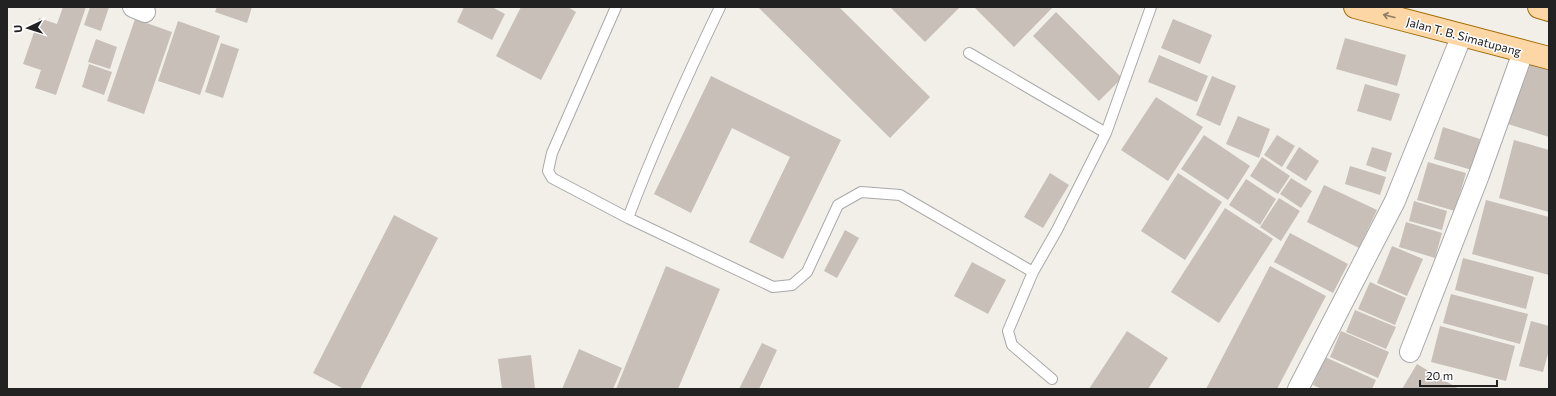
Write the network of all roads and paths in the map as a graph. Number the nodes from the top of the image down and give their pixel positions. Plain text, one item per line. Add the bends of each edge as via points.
1 (616, 7) edge
2 (720, 7) edge
3 (1151, 7) edge
4 (1355, 7) edge
5 (1538, 7) edge
6 (1549, 10) edge
7 (1462, 35) junction
8 (1523, 52) junction
9 (969, 53) dead end
10 (1549, 58) edge
11 (1106, 133) junction
12 (628, 218) junction
13 (1033, 272) junction
14 (1410, 352) dead end
15 (1052, 379) dead end
16 (1298, 389) edge

1 - 12 lane via 556,142 548,171 552,178
2 - 12 lane via 691,67
3 - 11 lane
7 -> 4 main road, Jalan T. B. Simatupang
5 - 6 main road
7 - 8 main road, Jalan T. B. Simatupang
7 - 16 street via 1395,201
8 - 10 main road, Jalan T. B. Simatupang
8 - 14 street via 1479,175
9 - 11 lane
11 - 13 lane
12 - 13 lane via 773,287 792,285 807,272 838,205 861,192 900,195
13 - 15 lane via 1008,331 1008,337 1012,345

